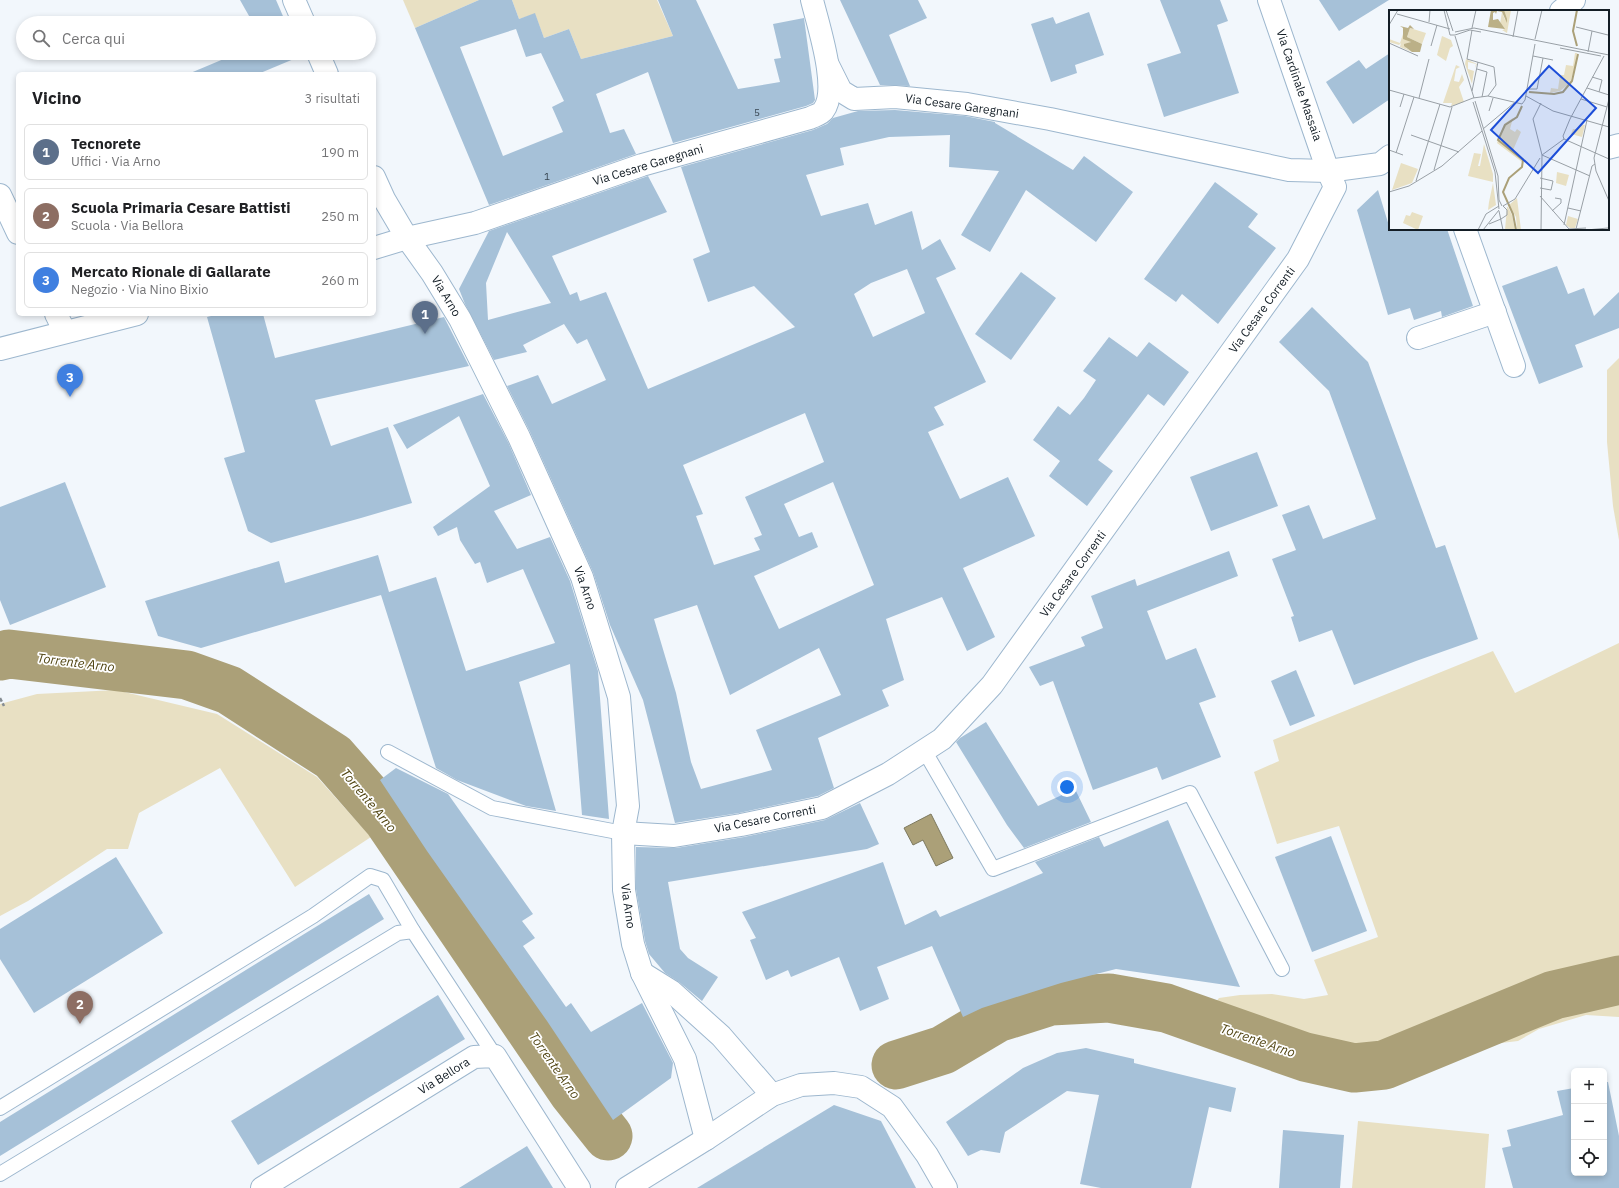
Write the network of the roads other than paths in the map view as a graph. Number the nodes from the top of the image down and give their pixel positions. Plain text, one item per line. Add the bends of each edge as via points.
1 (294, 0) edge
2 (812, 0) edge
3 (1269, 0) edge
4 (1574, 0) edge
5 (1563, 10) edge
6 (301, 16) edge
7 (321, 60) edge
8 (828, 65) junction
9 (326, 72) edge
10 (1619, 145) edge
11 (1609, 148) edge
12 (1387, 162) edge
13 (1328, 171) junction
14 (376, 181) edge
15 (0, 196) edge
16 (16, 229) edge
17 (1465, 230) edge
18 (407, 238) junction
19 (376, 247) edge
20 (1495, 312) junction
21 (120, 316) edge
22 (61, 323) edge
23 (1418, 338) dead end
24 (0, 348) edge
25 (1514, 366) dead end
26 (924, 750) junction
27 (388, 752) dead end
28 (623, 833) junction
29 (413, 931) junction
30 (1282, 969) dead end
31 (642, 973) junction
32 (495, 1056) junction
33 (772, 1094) junction
34 (0, 1108) edge
35 (706, 1139) junction
36 (0, 1174) edge
37 (262, 1188) edge
38 (580, 1188) edge
39 (627, 1188) edge
40 (946, 1188) edge

1 - 6 street
2 - 8 street
3 - 13 street, Via Cardinale Massaia
4 - 5 street
7 - 9 street
8 - 13 street, Via Cesare Garegnani via 841,91 854,99 895,97 968,104 1289,170
8 - 18 street, Via Cesare Garegnani via 830,97 823,112 810,118 642,165 475,223
10 - 11 street
12 - 13 street
13 - 26 street, Via Cesare Correnti via 1335,187 1298,259 992,685 942,738
14 - 18 street, Via Arno
15 - 16 street
17 - 20 street
18 - 19 street, Via Cesare Garegnani
18 - 28 street, Via Arno via 432,272 460,319 519,437 582,577 619,697 628,806
20 - 23 street
20 - 25 street
21 - 22 street
22 - 24 street
26 - 28 street, Via Cesare Correnti via 888,774 822,808 674,836
26 - 30 lane via 993,869 1190,793
27 - 28 lane via 492,808
28 - 31 street, Via Arno via 624,890 633,944
29 - 32 lane
29 - 34 lane via 383,880 370,876 313,916
29 - 36 lane via 398,933
31 - 33 street via 671,991 721,1036
31 - 35 street, Via Arno via 685,1058
32 - 37 street, Via Bellora via 474,1057
32 - 38 street
33 - 35 street
33 - 40 street via 801,1085 834,1083 861,1087 892,1107 927,1155
35 - 39 street

